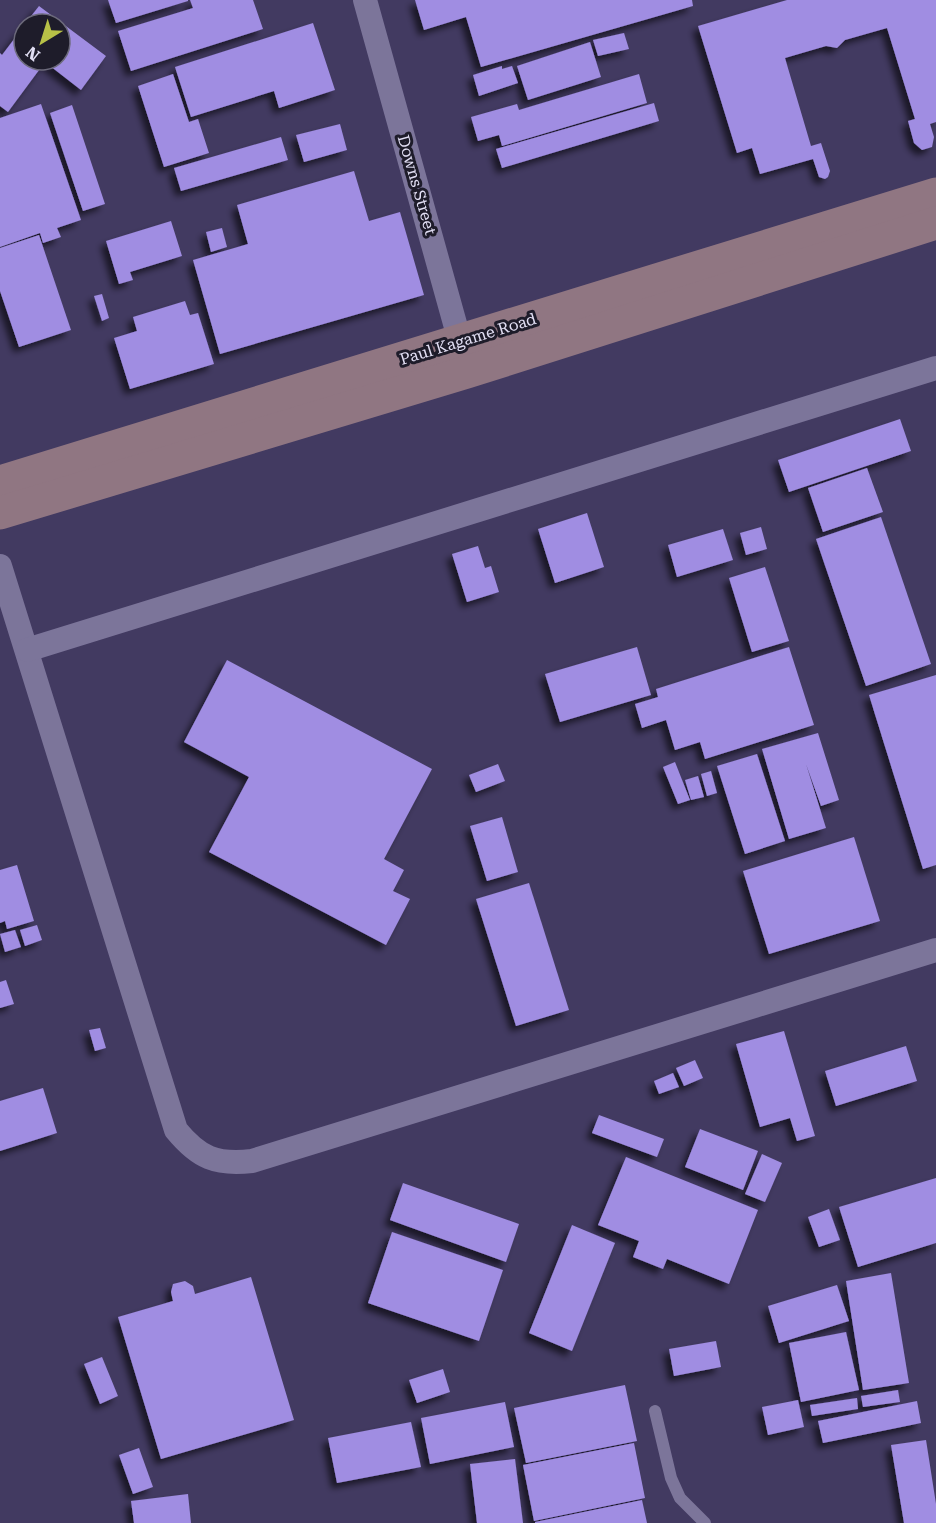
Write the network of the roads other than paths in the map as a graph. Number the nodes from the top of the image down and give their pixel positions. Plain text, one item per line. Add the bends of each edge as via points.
1 (365, 0) edge
2 (936, 194) edge
3 (936, 223) edge
4 (464, 356) junction
5 (936, 368) edge
6 (0, 482) edge
7 (0, 513) edge
8 (0, 566) edge
9 (27, 650) junction
10 (936, 950) edge
11 (655, 1411) dead end
12 (705, 1523) edge

1 - 4 street, Downs Street
2 - 4 main road, Paul Kagame Road
3 - 4 main road
4 - 6 main road, Paul Kagame Road
4 - 7 main road
5 - 9 street
8 - 9 street
9 - 10 street via 176,1130 201,1155 234,1163 252,1161
11 - 12 lane via 671,1478 680,1498

